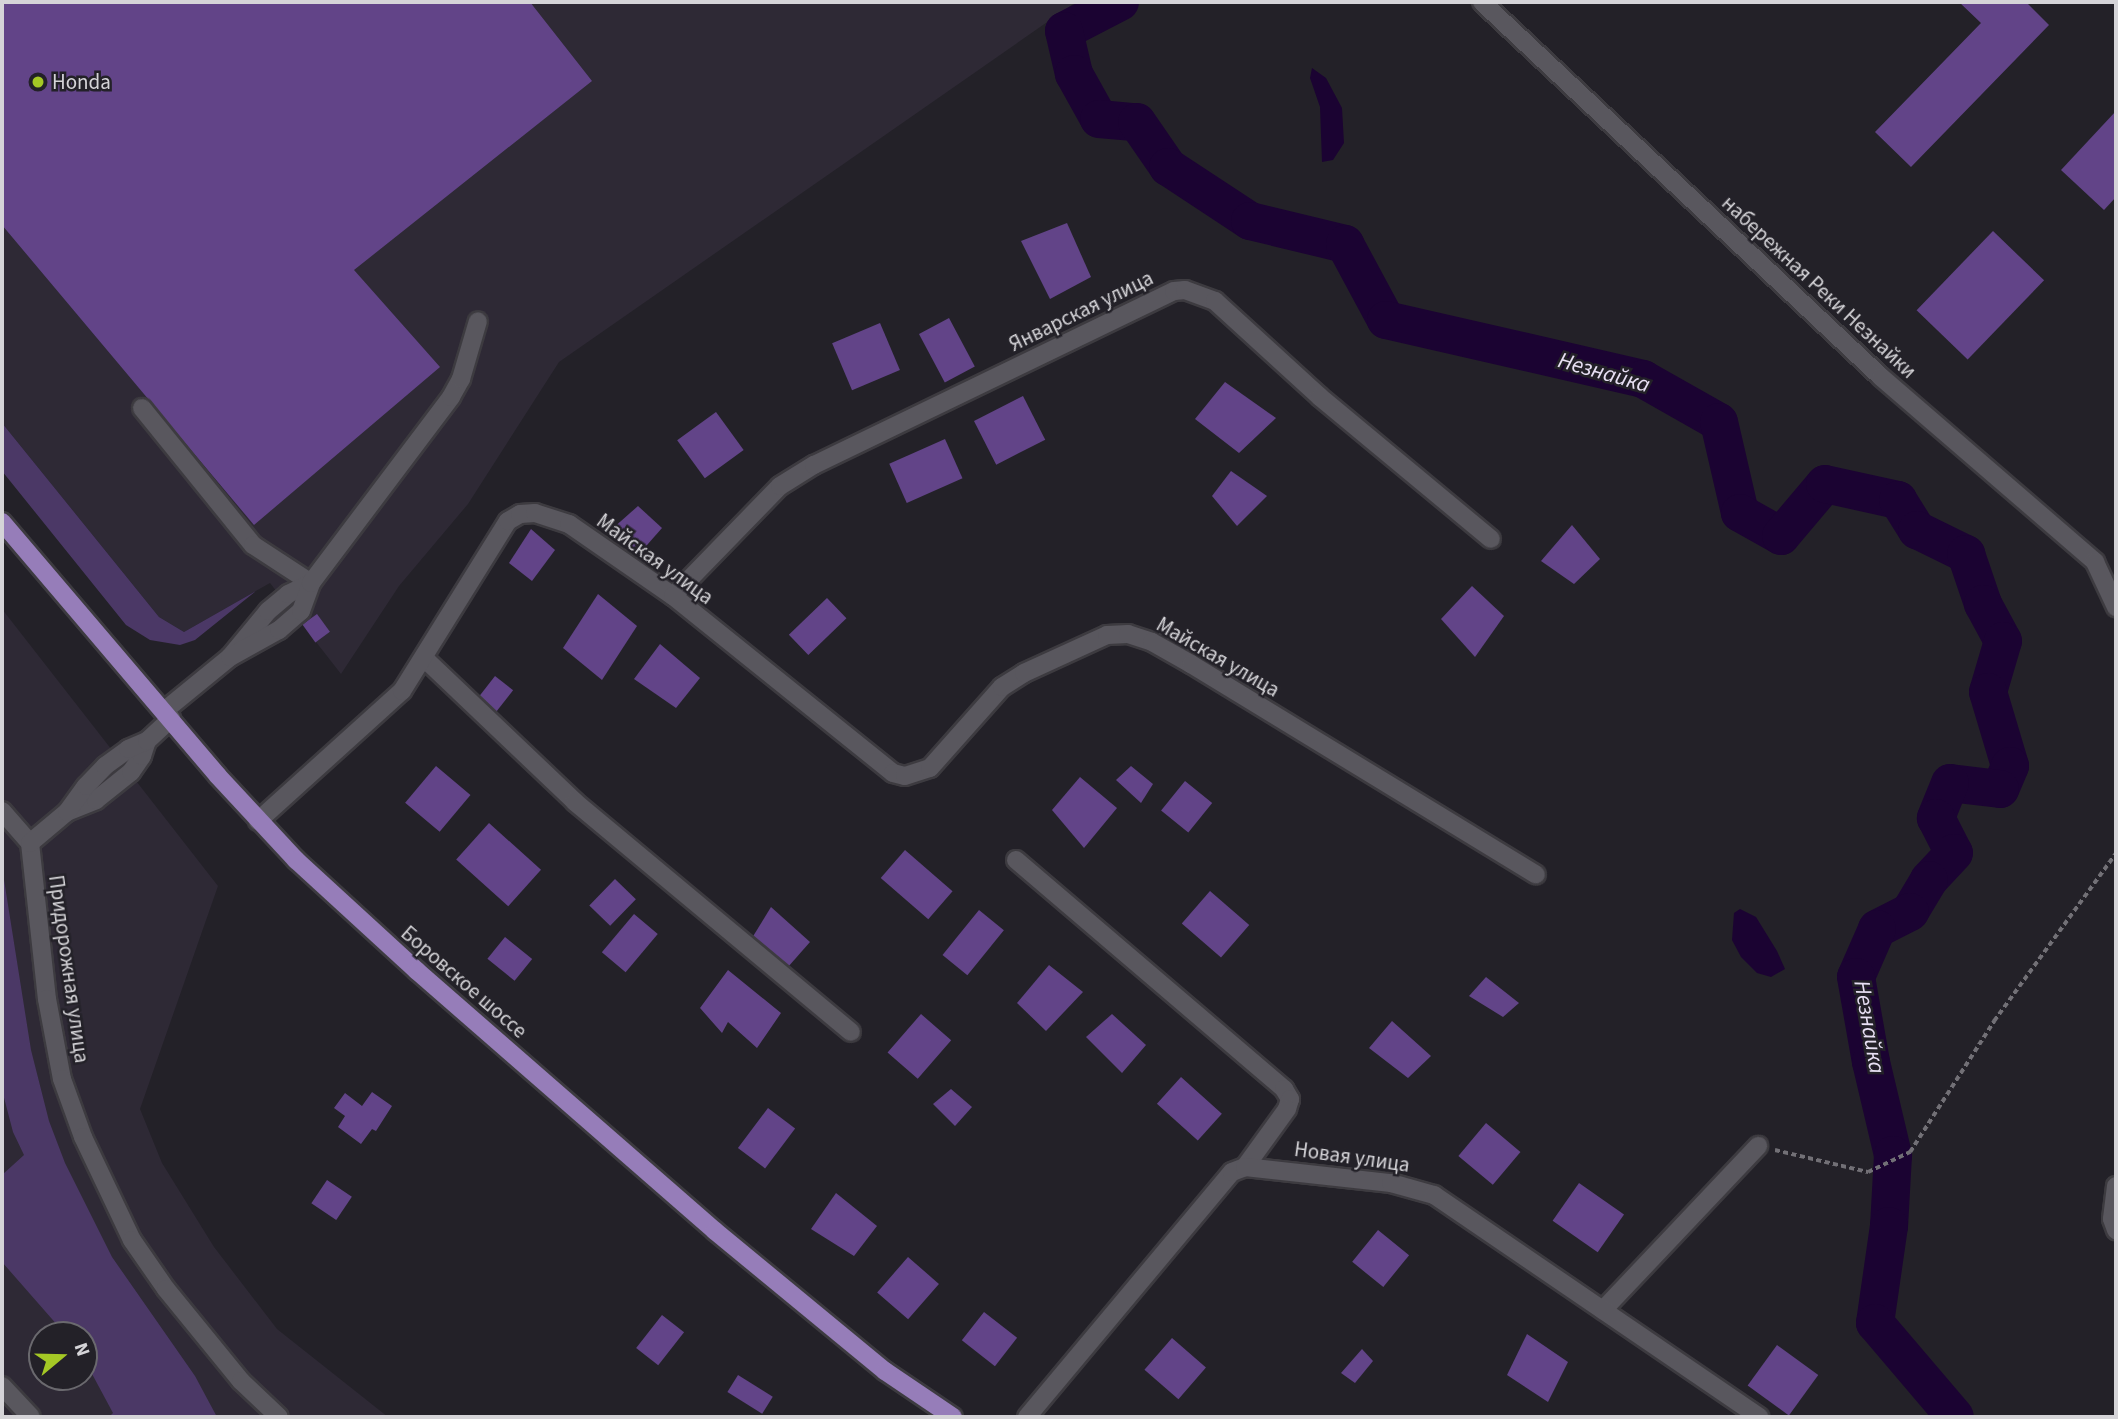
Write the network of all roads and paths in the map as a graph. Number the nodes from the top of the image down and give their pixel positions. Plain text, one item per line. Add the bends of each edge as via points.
1 (1482, 2) edge
2 (478, 321) dead end
3 (142, 408) dead end
4 (2, 522) edge
5 (1491, 540) dead end
6 (311, 583) junction
7 (673, 596) junction
8 (2116, 607) edge
9 (424, 658) junction
10 (167, 715) junction
11 (2, 811) edge
12 (258, 821) junction
13 (30, 842) junction
14 (2116, 853) edge
15 (1016, 860) dead end
16 (1536, 875) dead end
17 (851, 1032) dead end
18 (1758, 1146) joint
19 (1245, 1167) junction
20 (2116, 1186) edge
21 (2116, 1230) edge
22 (1603, 1310) junction
23 (2, 1386) edge
24 (32, 1417) edge
25 (279, 1417) edge
26 (953, 1417) edge
27 (1027, 1417) edge
28 (1759, 1417) edge

1 - 8 street, набережная Реки Незнайки via 1881,377 2095,562
2 - 6 street via 451,397
3 - 6 street via 253,545
4 - 10 main road, Боровское шоссе
5 - 7 street, Январская улица via 1320,397 1215,301 1185,290 1174,291 814,465 780,486
6 - 10 street via 296,616 269,637 230,657
7 - 9 street, Майская улица via 569,524 550,516 520,514 508,521
7 - 16 street, Майская улица via 893,773 905,776 929,768 1002,687 1107,635 1128,634 1191,664
9 - 12 street via 402,691
9 - 17 street via 575,803
10 - 12 main road, Боровское шоссе
10 - 13 street via 131,772 96,800 67,812
11 - 13 street
12 - 26 main road, Боровское шоссе via 408,963 715,1231 885,1371
13 - 25 street, Придорожная улица via 47,999 62,1079 83,1137 132,1240 166,1289 241,1381
14 - 18 path via 1994,1021 1910,1152 1868,1172
15 - 19 street via 1284,1089 1290,1099 1287,1109
18 - 22 street
19 - 22 street, Новая улица via 1391,1183 1434,1195
19 - 27 street via 1232,1172
20 - 21 street via 2112,1219
22 - 28 street, Новая улица
23 - 24 street

